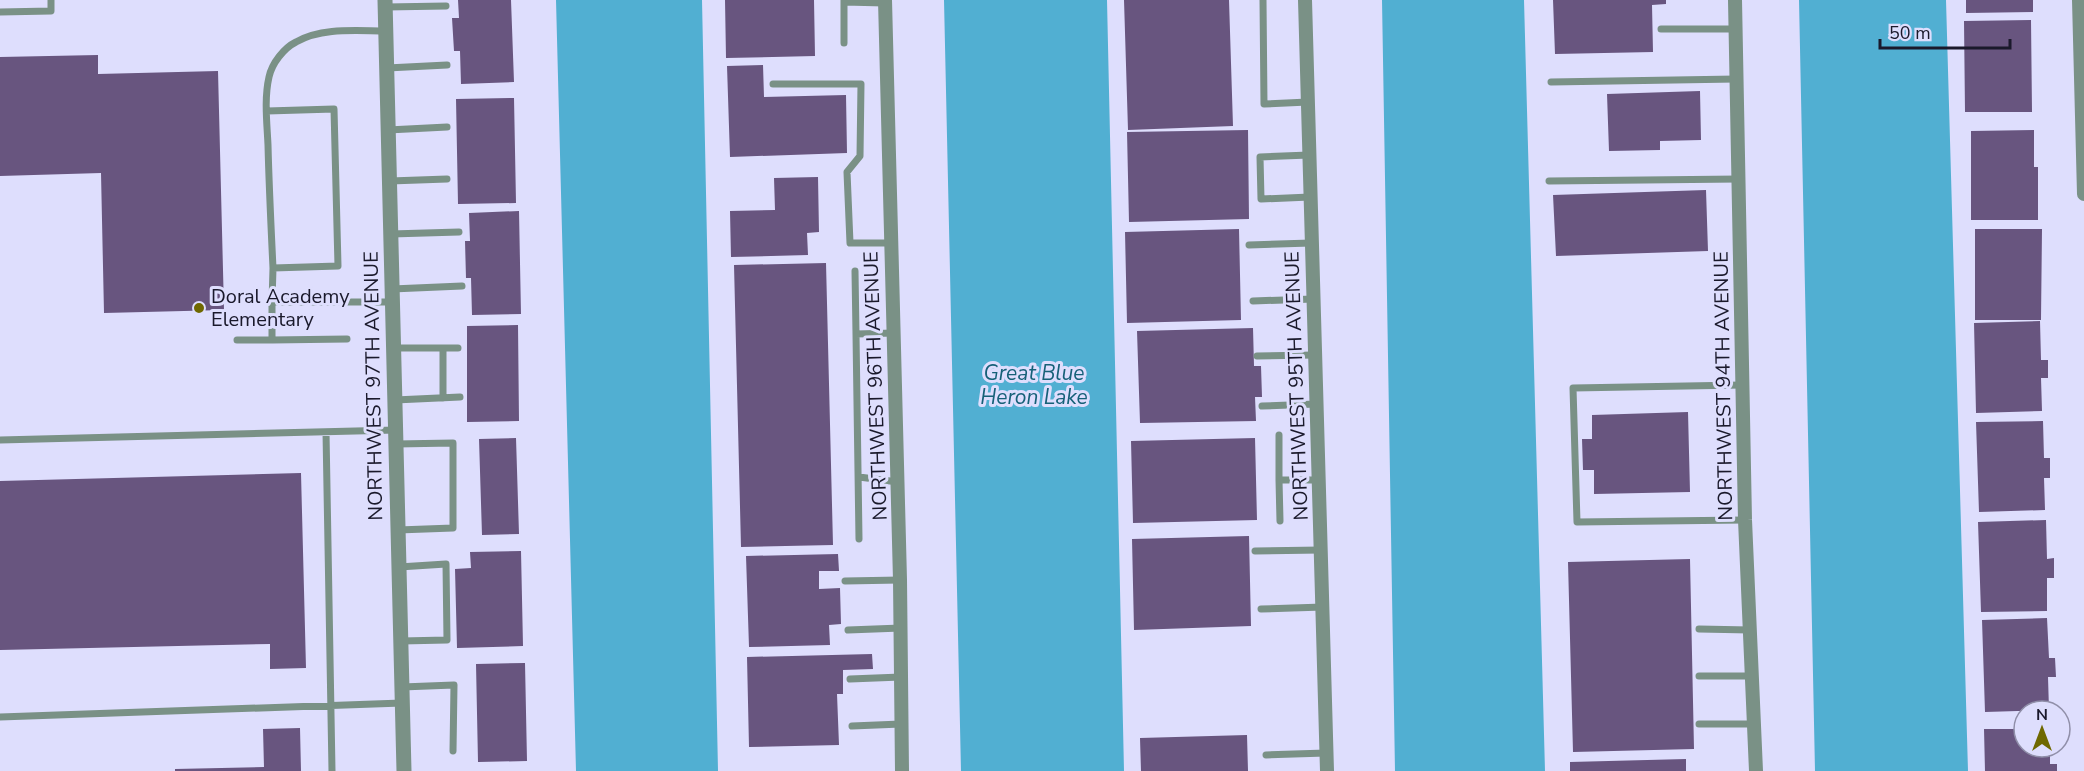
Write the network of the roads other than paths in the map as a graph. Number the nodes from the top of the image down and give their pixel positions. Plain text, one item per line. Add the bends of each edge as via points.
1 (51, 0) edge
2 (1263, 0) edge
3 (1305, 0) edge
4 (1735, 0) edge
5 (2079, 0) edge
6 (844, 1) edge
7 (885, 1) edge
8 (386, 4) edge
9 (446, 6) dead end
10 (0, 12) edge
11 (1661, 29) dead end
12 (1735, 29) junction
13 (386, 31) junction
14 (844, 43) dead end
15 (447, 65) dead end
16 (387, 68) junction
17 (1736, 80) junction
18 (1551, 81) dead end
19 (772, 84) dead end
20 (1308, 102) junction
21 (267, 111) junction
22 (447, 127) dead end
23 (388, 130) junction
24 (1309, 155) junction
25 (447, 178) dead end
26 (1739, 179) junction
27 (390, 181) junction
28 (1549, 181) dead end
29 (2084, 194) edge
30 (1310, 197) junction
31 (459, 232) dead end
32 (391, 234) junction
33 (890, 243) junction
34 (1311, 243) junction
35 (1249, 245) dead end
36 (273, 268) junction
37 (855, 272) dead end
38 (462, 286) dead end
39 (393, 296) junction
40 (1313, 299) junction
41 (1253, 301) dead end
42 (272, 302) junction
43 (894, 333) junction
44 (856, 334) junction
45 (272, 339) junction
46 (347, 339) dead end
47 (237, 340) dead end
48 (394, 348) junction
49 (443, 348) junction
50 (458, 348) dead end
51 (1315, 355) junction
52 (1257, 356) dead end
53 (1742, 385) junction
54 (443, 398) junction
55 (460, 398) dead end
56 (395, 400) junction
57 (1317, 404) junction
58 (1262, 406) dead end
59 (326, 432) junction
60 (1279, 435) dead end
61 (396, 437) junction
62 (0, 440) edge
63 (858, 477) junction
64 (1279, 480) junction
65 (1318, 480) junction
66 (898, 482) junction
67 (1280, 520) dead end
68 (1745, 520) junction
69 (398, 530) junction
70 (859, 539) dead end
71 (1321, 550) junction
72 (1255, 551) dead end
73 (399, 567) junction
74 (900, 580) junction
75 (845, 581) dead end
76 (1323, 607) junction
77 (1261, 609) dead end
78 (901, 628) junction
79 (1700, 629) dead end
80 (848, 630) dead end
81 (1750, 630) junction
82 (401, 641) junction
83 (1699, 676) dead end
84 (1752, 676) junction
85 (901, 677) junction
86 (850, 679) dead end
87 (402, 695) junction
88 (331, 705) junction
89 (0, 717) edge
90 (902, 724) junction
91 (1699, 724) dead end
92 (1754, 724) junction
93 (852, 726) dead end
94 (453, 751) dead end
95 (1326, 753) junction
96 (1266, 755) dead end
97 (332, 771) edge
98 (404, 771) edge
99 (902, 771) edge
100 (1327, 771) edge
101 (1756, 771) edge

1 - 10 lane via 51,10
2 - 20 lane via 1264,104
3 - 20 street, NORTHWEST 95TH AVENUE
4 - 12 street, NORTHWEST 94TH AVENUE
5 - 29 street
6 - 7 lane
6 - 14 lane
7 - 33 street, NORTHWEST 96TH AVENUE
8 - 9 lane
8 - 13 street, NORTHWEST 97TH AVENUE
11 - 12 lane
12 - 17 street, NORTHWEST 94TH AVENUE
13 - 16 street, NORTHWEST 97TH AVENUE
13 - 21 lane via 314,34 295,42 279,57 269,75
15 - 16 lane
16 - 23 street, NORTHWEST 97TH AVENUE
17 - 18 lane
17 - 26 street, NORTHWEST 94TH AVENUE
19 - 33 lane via 861,84 860,156 847,172 850,243
20 - 24 street, NORTHWEST 95TH AVENUE
21 - 36 lane
21 - 36 lane via 334,109 338,266
22 - 23 lane
23 - 27 street, NORTHWEST 97TH AVENUE
24 - 30 street, NORTHWEST 95TH AVENUE
24 - 30 lane via 1260,157 1261,199
25 - 27 lane
26 - 28 lane
26 - 53 street, NORTHWEST 94TH AVENUE
27 - 32 street, NORTHWEST 97TH AVENUE
30 - 34 street, NORTHWEST 95TH AVENUE
31 - 32 lane
32 - 39 street, NORTHWEST 97TH AVENUE
33 - 43 street, NORTHWEST 96TH AVENUE
34 - 35 lane
34 - 40 street, NORTHWEST 95TH AVENUE
36 - 42 lane
37 - 44 lane
38 - 39 lane
39 - 42 lane
39 - 48 street, NORTHWEST 97TH AVENUE
40 - 41 lane
40 - 51 street, NORTHWEST 95TH AVENUE
42 - 45 lane
43 - 44 lane
43 - 66 street, NORTHWEST 96TH AVENUE
44 - 63 lane
45 - 46 lane
45 - 47 lane
48 - 49 lane
48 - 56 street, NORTHWEST 97TH AVENUE
49 - 50 lane
49 - 54 lane
51 - 52 lane
51 - 57 street, NORTHWEST 95TH AVENUE
53 - 68 street, NORTHWEST 94TH AVENUE
53 - 68 lane via 1573,388 1576,522
54 - 55 lane
54 - 56 lane
56 - 61 street, NORTHWEST 97TH AVENUE
57 - 58 lane
57 - 65 street, NORTHWEST 95TH AVENUE
59 - 61 lane
59 - 62 lane
59 - 88 lane
60 - 64 lane
61 - 69 street, NORTHWEST 97TH AVENUE
61 - 69 lane via 453,443 453,528
63 - 66 lane
63 - 70 lane
64 - 65 lane
64 - 67 lane
65 - 71 street, NORTHWEST 95TH AVENUE
66 - 74 street, NORTHWEST 96TH AVENUE
68 - 81 street, NORTHWEST 94TH AVENUE
69 - 73 street, NORTHWEST 97TH AVENUE
71 - 72 lane
71 - 76 street, NORTHWEST 95TH AVENUE
73 - 82 street, NORTHWEST 97TH AVENUE
73 - 82 lane via 446,564 447,640
74 - 75 lane
74 - 78 street, NORTHWEST 96TH AVENUE
76 - 77 lane
76 - 95 street, NORTHWEST 95TH AVENUE
78 - 80 lane
78 - 85 street, NORTHWEST 96TH AVENUE
79 - 81 lane
81 - 84 street, NORTHWEST 94TH AVENUE
82 - 87 street, NORTHWEST 97TH AVENUE
83 - 84 lane
84 - 92 street, NORTHWEST 94TH AVENUE
85 - 86 lane
85 - 90 street, NORTHWEST 96TH AVENUE
87 - 88 lane
87 - 94 lane via 454,685
87 - 98 street, NORTHWEST 97TH AVENUE
88 - 89 lane
88 - 97 lane
90 - 93 lane
90 - 99 street, NORTHWEST 96TH AVENUE
91 - 92 lane
92 - 101 street, NORTHWEST 94TH AVENUE
95 - 96 lane
95 - 100 street, NORTHWEST 95TH AVENUE

